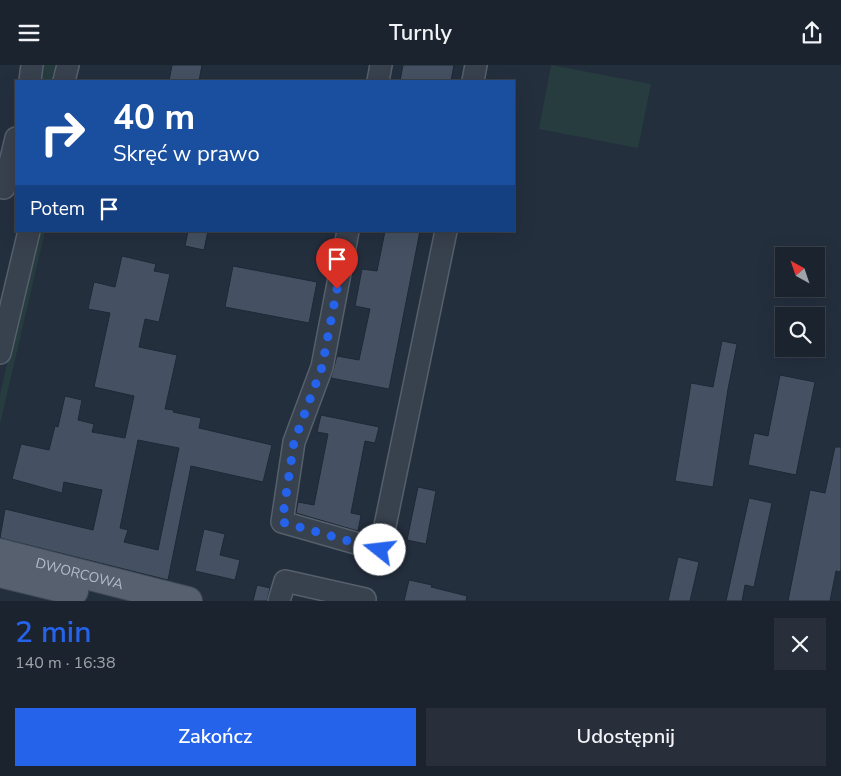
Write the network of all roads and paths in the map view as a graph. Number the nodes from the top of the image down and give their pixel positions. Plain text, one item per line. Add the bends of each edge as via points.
1 (32, 65) edge
2 (68, 65) edge
3 (381, 65) edge
4 (476, 65) edge
5 (30, 80) edge
6 (64, 80) edge
7 (378, 80) edge
8 (473, 80) edge
9 (15, 142) edge
10 (4, 187) dead end
11 (29, 232) edge
12 (348, 232) edge
13 (446, 232) edge
14 (0, 353) edge
15 (0, 553) edge
16 (0, 573) edge
17 (365, 599) dead end
18 (112, 601) edge
19 (188, 601) edge
20 (279, 601) edge

1 - 5 street
2 - 6 street
3 - 7 street
4 - 8 street
9 - 10 street
11 - 14 street
12 - 13 street via 322,367 294,442 282,522 380,550
15 - 19 main road, DWORCOWA
16 - 18 main road, DWORCOWA
17 - 20 street via 285,581

